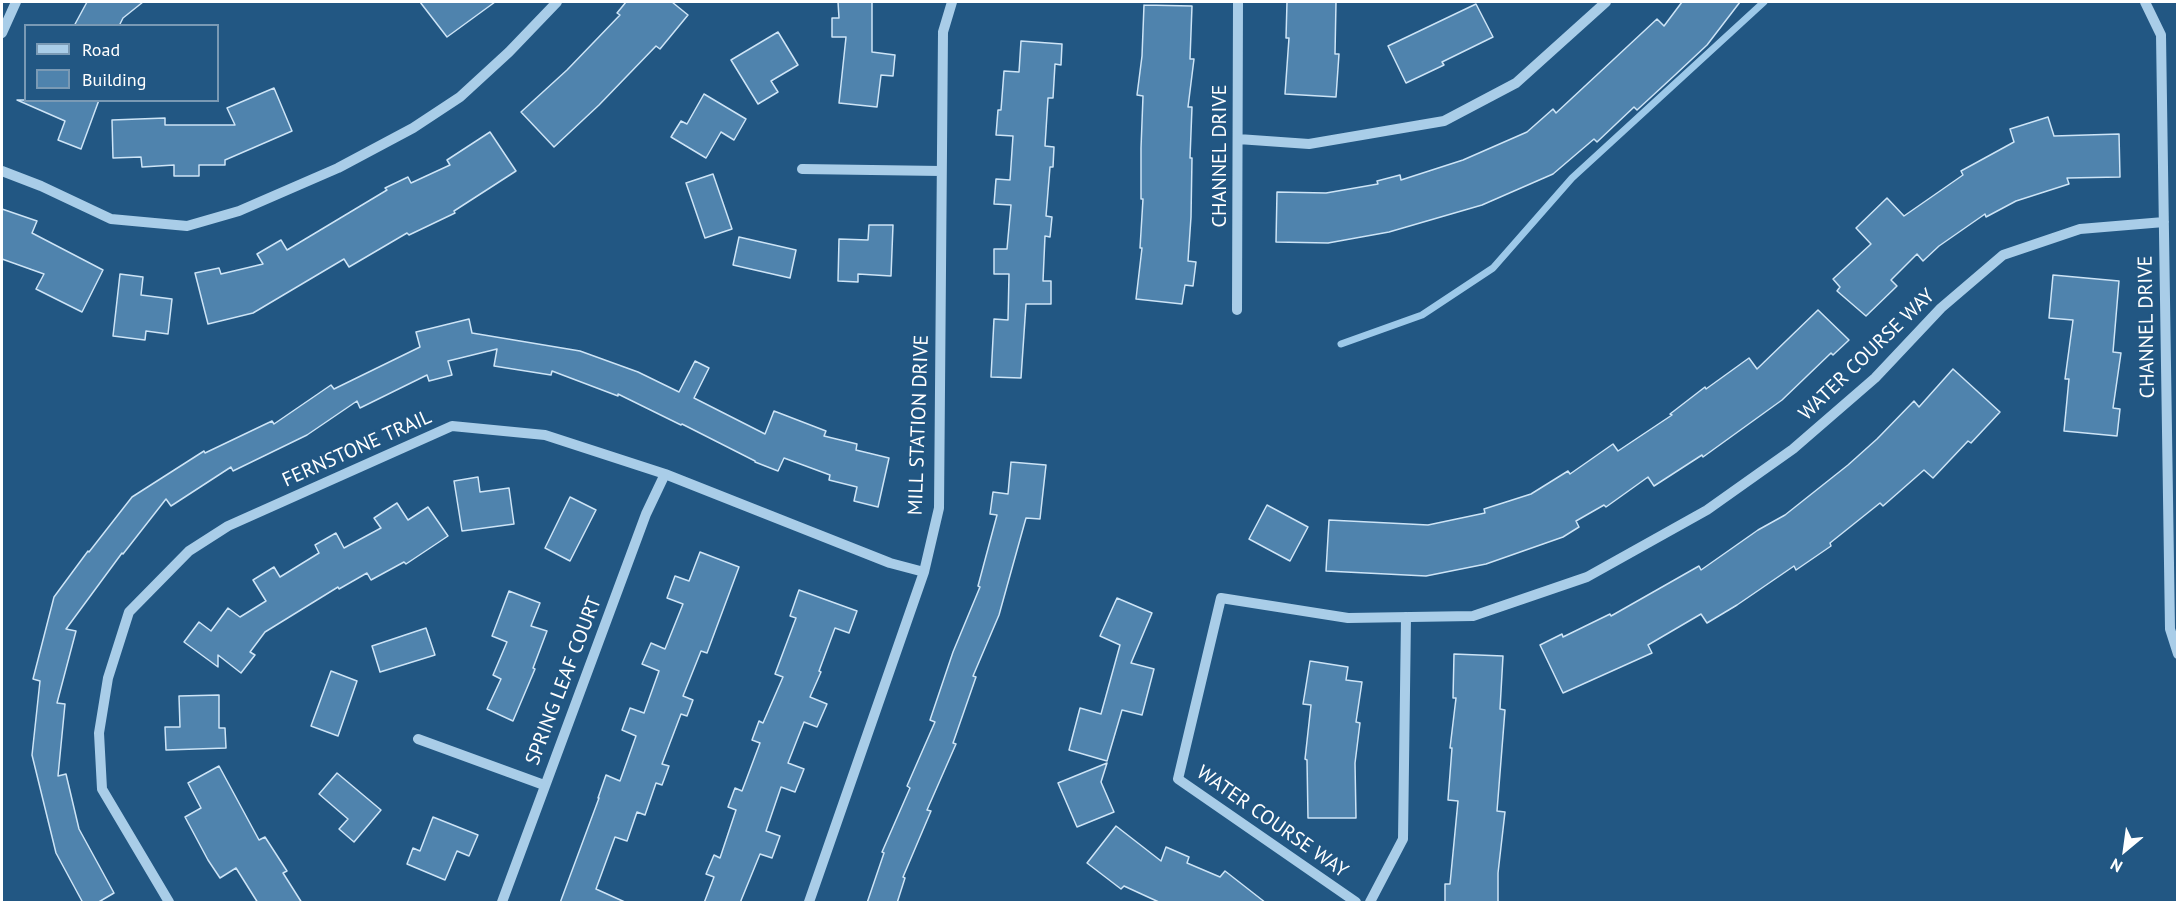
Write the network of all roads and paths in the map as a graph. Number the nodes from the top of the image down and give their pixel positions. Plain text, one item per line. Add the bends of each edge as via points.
1 (15, 2) edge
2 (557, 2) edge
3 (952, 2) edge
4 (1238, 2) edge
5 (1606, 2) edge
6 (2145, 2) edge
7 (2, 33) edge
8 (1238, 139) junction
9 (802, 169) dead end
10 (2, 171) edge
11 (941, 171) junction
12 (2164, 222) junction
13 (1237, 310) dead end
14 (665, 474) junction
15 (924, 572) junction
16 (1406, 617) junction
17 (2178, 654) edge
18 (418, 739) dead end
19 (544, 785) junction
20 (169, 903) edge
21 (502, 903) edge
22 (809, 903) edge
23 (1356, 903) edge
24 (1370, 903) edge

1 - 7 street
2 - 10 street via 460,97 413,128 338,168 228,214 187,226 111,219
3 - 11 street, MILL STATION DRIVE via 943,32
4 - 8 street, CHANNEL DRIVE
5 - 8 street via 1516,83 1444,121 1309,144
6 - 12 street, CHANNEL DRIVE via 2161,35
8 - 13 street, CHANNEL DRIVE
9 - 11 street
11 - 15 street, MILL STATION DRIVE via 939,508
12 - 16 street, WATER COURSE WAY via 2080,229 2003,255 1941,308 1875,378 1793,449 1707,510 1587,577 1473,616
12 - 17 street, CHANNEL DRIVE via 2170,628
14 - 15 street, FERNSTONE TRAIL via 891,563
14 - 19 street, SPRING LEAF COURT via 646,514
14 - 20 street, FERNSTONE TRAIL via 545,435 452,426 228,526 189,551 129,612 108,678 99,733 102,789
15 - 22 street, MILL STATION DRIVE
16 - 23 street, WATER COURSE WAY via 1348,618 1221,598 1178,779
16 - 24 street via 1403,839
18 - 19 street
19 - 21 street, SPRING LEAF COURT

